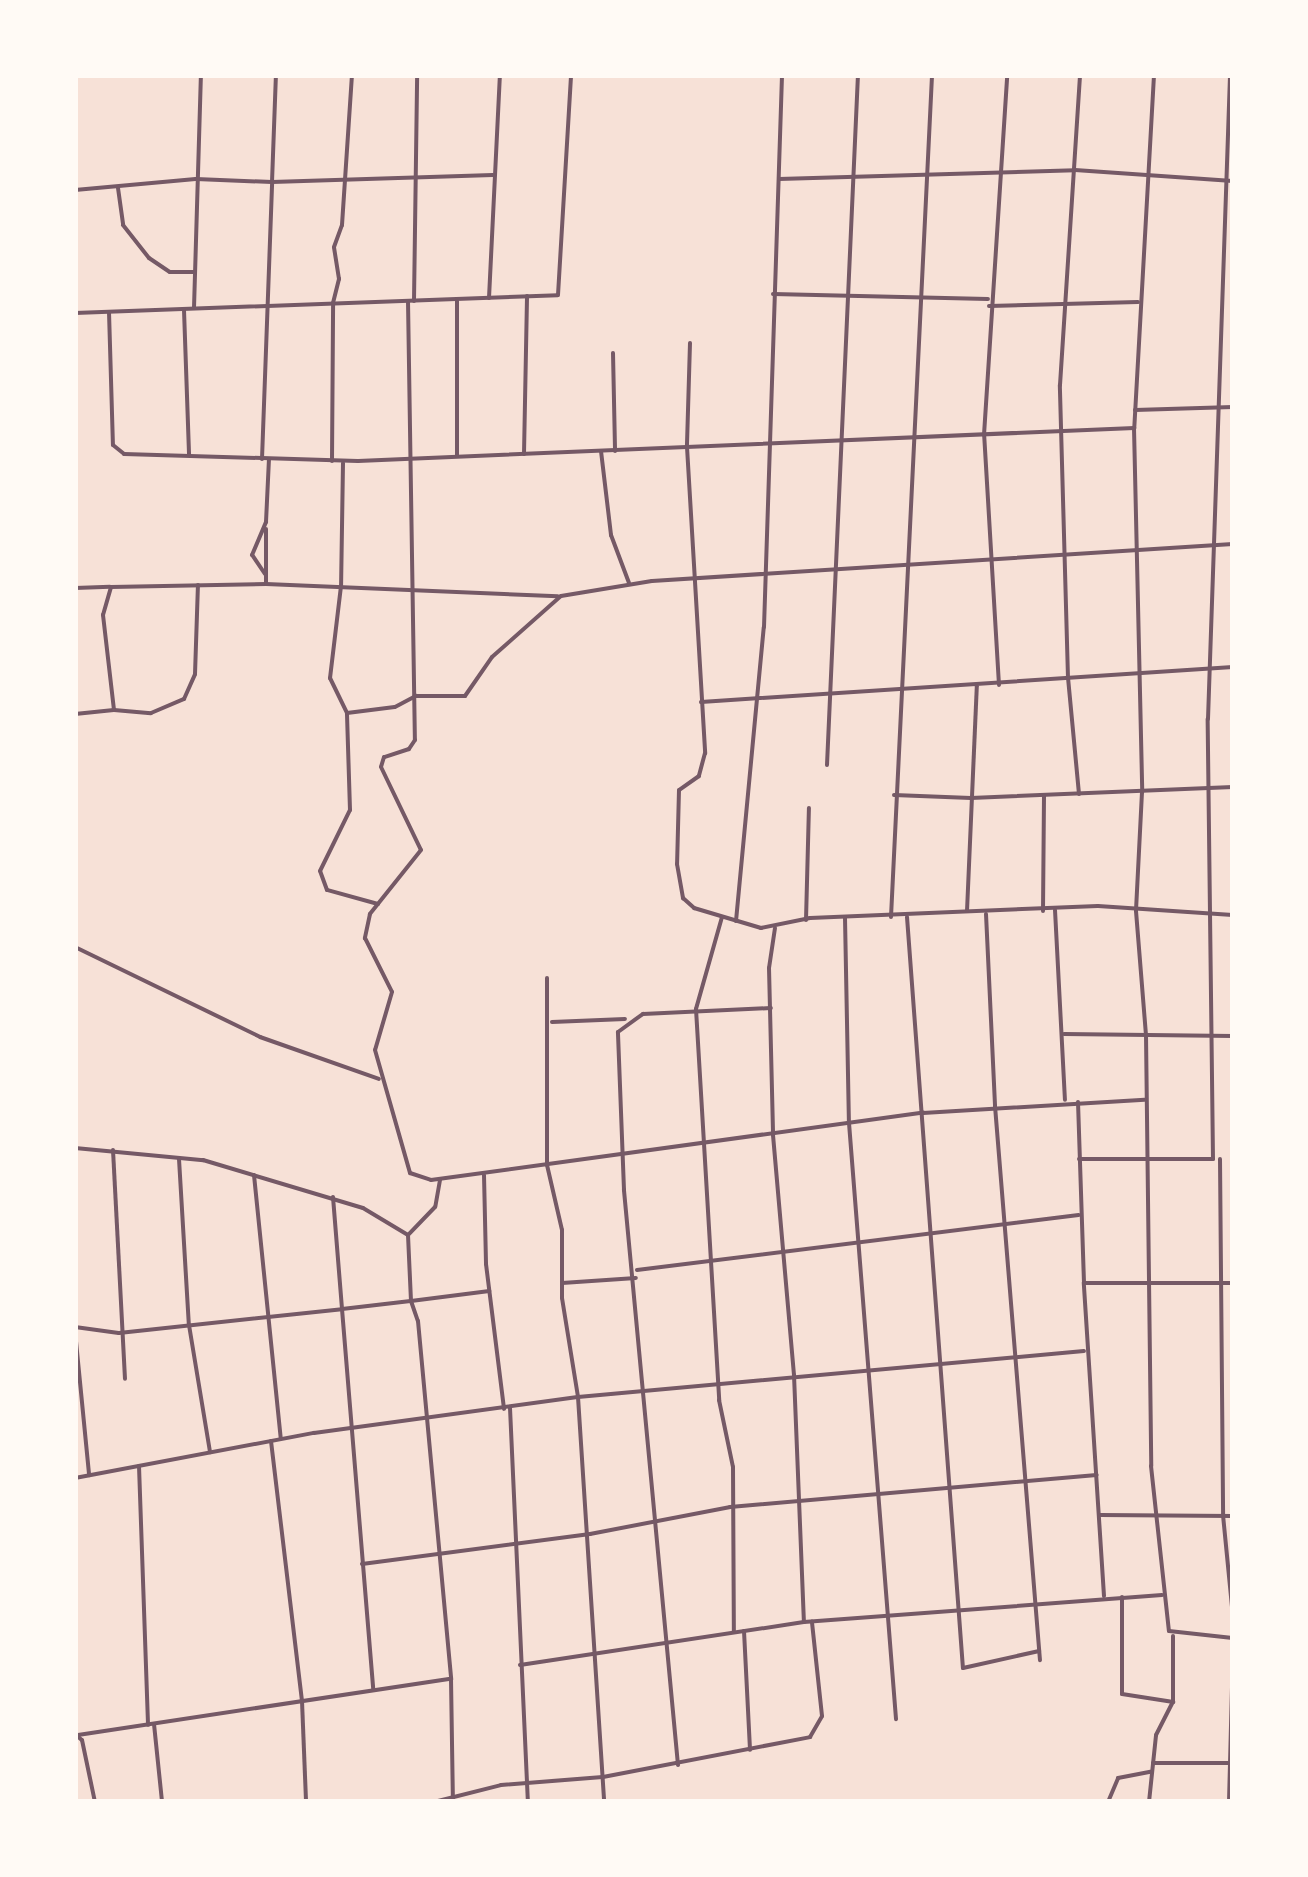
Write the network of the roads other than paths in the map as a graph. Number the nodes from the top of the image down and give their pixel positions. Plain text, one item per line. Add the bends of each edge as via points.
1 (201, 75) edge
2 (276, 75) edge
3 (352, 75) edge
4 (417, 75) edge
5 (500, 75) edge
6 (571, 75) edge
7 (782, 75) edge
8 (858, 75) edge
9 (932, 75) edge
10 (1006, 75) edge
11 (1080, 75) edge
12 (1154, 75) edge
13 (1230, 75) edge
14 (1075, 170) junction
15 (927, 171) junction
16 (999, 171) junction
17 (1148, 174) junction
18 (493, 175) junction
19 (854, 176) junction
20 (416, 178) junction
21 (196, 179) junction
22 (345, 180) junction
23 (779, 180) junction
24 (1224, 180) junction
25 (1233, 181) edge
26 (272, 182) junction
27 (118, 186) junction
28 (75, 190) edge
29 (195, 272) junction
30 (773, 294) junction
31 (528, 296) junction
32 (849, 296) junction
33 (489, 298) junction
34 (919, 299) junction
35 (457, 300) junction
36 (411, 301) junction
37 (989, 302) junction
38 (1066, 302) junction
39 (1138, 302) junction
40 (333, 303) junction
41 (263, 305) junction
42 (184, 308) junction
43 (194, 308) junction
44 (109, 312) junction
45 (75, 313) edge
46 (690, 344) dead end
47 (613, 354) dead end
48 (1233, 406) edge
49 (1214, 407) junction
50 (1135, 410) junction
51 (1134, 428) junction
52 (1060, 431) junction
53 (984, 435) junction
54 (912, 438) junction
55 (841, 440) junction
56 (766, 441) junction
57 (688, 447) junction
58 (601, 449) junction
59 (615, 451) junction
60 (524, 454) junction
61 (189, 456) junction
62 (457, 456) junction
63 (262, 458) junction
64 (269, 459) junction
65 (406, 459) junction
66 (332, 461) junction
67 (342, 461) junction
68 (266, 522) junction
69 (1215, 544) junction
70 (1233, 544) edge
71 (1135, 550) junction
72 (1063, 554) junction
73 (991, 560) junction
74 (909, 566) junction
75 (835, 570) junction
76 (266, 574) junction
77 (766, 574) junction
78 (696, 579) junction
79 (629, 583) junction
80 (198, 584) junction
81 (266, 584) junction
82 (341, 586) junction
83 (110, 587) junction
84 (75, 588) edge
85 (412, 588) junction
86 (561, 596) junction
87 (1233, 667) edge
88 (1209, 668) junction
89 (1138, 674) junction
90 (1068, 678) junction
91 (999, 684) junction
92 (976, 686) junction
93 (902, 691) junction
94 (416, 696) junction
95 (830, 698) junction
96 (759, 700) junction
97 (701, 702) junction
98 (114, 710) junction
99 (348, 713) junction
100 (75, 714) edge
101 (828, 765) dead end
102 (1233, 786) edge
103 (1210, 787) junction
104 (1142, 792) junction
105 (1079, 794) junction
106 (894, 795) junction
107 (1044, 796) junction
108 (971, 798) junction
109 (809, 808) dead end
110 (378, 904) junction
111 (1055, 910) junction
112 (1043, 911) junction
113 (1136, 911) junction
114 (967, 914) junction
115 (986, 914) junction
116 (1212, 915) junction
117 (1233, 915) edge
118 (908, 917) junction
119 (722, 918) junction
120 (844, 918) junction
121 (891, 918) junction
122 (806, 920) junction
123 (736, 921) junction
124 (775, 928) junction
125 (75, 947) edge
126 (547, 978) dead end
127 (771, 1008) junction
128 (696, 1009) junction
129 (627, 1020) junction
130 (552, 1022) junction
131 (1064, 1034) junction
132 (1146, 1035) junction
133 (1215, 1036) junction
134 (1233, 1036) edge
135 (380, 1080) junction
136 (1144, 1100) junction
137 (1065, 1101) junction
138 (1078, 1102) junction
139 (994, 1106) junction
140 (923, 1113) junction
141 (850, 1123) junction
142 (773, 1135) junction
143 (701, 1144) junction
144 (75, 1148) edge
145 (113, 1150) junction
146 (178, 1157) junction
147 (624, 1157) junction
148 (1144, 1158) junction
149 (1079, 1159) junction
150 (1212, 1159) junction
151 (1220, 1159) junction
152 (1233, 1159) edge
153 (548, 1165) junction
154 (483, 1174) junction
155 (254, 1175) junction
156 (440, 1179) junction
157 (333, 1197) junction
158 (1078, 1215) junction
159 (1005, 1223) junction
160 (932, 1233) junction
161 (408, 1235) junction
162 (858, 1240) junction
163 (784, 1251) junction
164 (711, 1262) junction
165 (635, 1274) junction
166 (562, 1282) junction
167 (1151, 1282) junction
168 (1084, 1283) junction
169 (1220, 1283) junction
170 (1233, 1283) edge
171 (488, 1291) junction
172 (412, 1300) junction
173 (342, 1310) junction
174 (268, 1318) junction
175 (190, 1325) junction
176 (75, 1328) edge
177 (119, 1333) junction
178 (1084, 1351) junction
179 (1016, 1356) junction
180 (943, 1362) junction
181 (866, 1366) junction
182 (794, 1375) junction
183 (125, 1378) dead end
184 (76, 1383) edge
185 (719, 1385) junction
186 (647, 1391) junction
187 (578, 1397) junction
188 (1222, 1404) junction
189 (1233, 1404) edge
190 (507, 1408) junction
191 (423, 1418) junction
192 (351, 1428) junction
193 (281, 1440) junction
194 (271, 1441) junction
195 (210, 1452) junction
196 (138, 1466) junction
197 (89, 1475) junction
198 (1097, 1475) junction
199 (75, 1478) edge
200 (1029, 1482) junction
201 (951, 1486) junction
202 (874, 1491) junction
203 (800, 1499) junction
204 (730, 1507) junction
205 (1100, 1515) junction
206 (1224, 1516) junction
207 (1233, 1516) edge
208 (1154, 1517) junction
209 (657, 1520) junction
210 (590, 1534) junction
211 (514, 1544) junction
212 (439, 1554) junction
213 (362, 1564) junction
214 (1162, 1596) junction
215 (1122, 1597) junction
216 (1104, 1598) junction
217 (1038, 1604) junction
218 (960, 1612) junction
219 (886, 1615) junction
220 (1233, 1617) edge
221 (804, 1622) junction
222 (812, 1622) junction
223 (744, 1631) junction
224 (734, 1632) junction
225 (1173, 1634) junction
226 (1233, 1638) edge
227 (664, 1642) junction
228 (1233, 1650) edge
229 (1040, 1651) junction
230 (594, 1656) junction
231 (1040, 1660) dead end
232 (520, 1665) junction
233 (450, 1679) junction
234 (374, 1690) junction
235 (302, 1701) junction
236 (1173, 1702) junction
237 (896, 1719) dead end
238 (151, 1724) junction
239 (76, 1735) edge
240 (750, 1750) junction
241 (1152, 1763) junction
242 (678, 1764) junction
243 (1232, 1764) edge
244 (1150, 1772) junction
245 (603, 1776) junction
246 (527, 1785) junction
247 (453, 1800) edge
248 (95, 1802) edge
249 (162, 1802) edge
250 (306, 1802) edge
251 (434, 1802) edge
252 (528, 1802) edge
253 (604, 1802) edge
254 (1108, 1802) edge
255 (1149, 1802) edge
256 (1228, 1802) edge

1 - 21 street
2 - 26 street
3 - 22 street
4 - 20 street
5 - 18 street
6 - 31 street via 560,288 554,296
7 - 23 street
8 - 19 street
9 - 15 street
10 - 16 street
11 - 14 street
12 - 17 street
13 - 24 street
14 - 16 street
14 - 17 street
14 - 38 street
15 - 16 street
15 - 19 street
15 - 34 street
16 - 37 street
17 - 24 street
17 - 39 street
18 - 20 street
18 - 33 street
19 - 23 street
19 - 32 street
20 - 22 street
20 - 36 street
21 - 26 street
21 - 27 street
21 - 29 street
22 - 26 street
22 - 40 street
23 - 30 street
24 - 25 street
24 - 49 street
26 - 41 street
27 - 28 street
27 - 29 street via 123,225 149,258 170,272
29 - 43 street
30 - 32 street
30 - 56 street
31 - 33 street
31 - 60 street
32 - 34 street
32 - 55 street
33 - 35 street
34 - 37 street
34 - 54 street
35 - 36 street
35 - 62 street
36 - 40 street
36 - 65 street
37 - 38 street
37 - 53 street
38 - 39 street
38 - 52 street
39 - 50 street
40 - 41 street
40 - 66 street
41 - 43 street
41 - 63 street
42 - 43 street
42 - 44 street
42 - 61 street
44 - 45 street
44 - 61 street via 114,448
46 - 57 street
47 - 59 street
48 - 49 street
49 - 50 street
49 - 69 street
50 - 51 street
51 - 52 street
51 - 71 street
52 - 53 street
52 - 72 street
53 - 54 street
53 - 73 street
54 - 55 street
54 - 74 street
55 - 56 street
55 - 75 street
56 - 57 street
56 - 77 street
57 - 59 street
57 - 78 street
58 - 59 street
58 - 60 street
58 - 79 street via 611,535
60 - 62 street
61 - 63 street
62 - 65 street
63 - 64 street
64 - 66 street
64 - 68 street
65 - 67 street
65 - 85 street
66 - 67 street
67 - 82 street
68 - 76 street
68 - 76 street via 252,554
69 - 70 street
69 - 71 street
69 - 88 street
71 - 72 street
71 - 89 street
72 - 73 street
72 - 90 street
73 - 74 street
73 - 91 street
74 - 75 street
74 - 93 street
75 - 77 street
75 - 95 street
76 - 81 street
77 - 78 street
77 - 96 street
78 - 79 street
78 - 97 street
79 - 86 street
80 - 81 street
80 - 83 street
80 - 98 street via 195,674 184,699 151,713
81 - 82 street
82 - 85 street
82 - 99 street via 330,678
83 - 84 street
83 - 98 street via 104,616
85 - 86 street via 430,595
85 - 94 street
86 - 94 street via 492,657 465,696
87 - 88 street
88 - 89 street
88 - 103 street
89 - 90 street
89 - 104 street
90 - 91 street
90 - 105 street
91 - 92 street
92 - 93 street
92 - 108 street
93 - 95 street
93 - 106 street
94 - 99 street via 395,708
94 - 110 street via 415,740 384,757 381,768 408,812 420,856
95 - 96 street
95 - 101 street
96 - 97 street
96 - 123 street
97 - 119 street via 702,771 679,790 678,884 694,908
98 - 100 street
99 - 110 street via 350,810 320,871 327,890
102 - 103 street
103 - 104 street
103 - 116 street
104 - 105 street
104 - 113 street
105 - 107 street
106 - 108 street
106 - 121 street
107 - 108 street
107 - 112 street
108 - 114 street
109 - 122 street
110 - 135 street via 366,947 392,992 376,1032
111 - 112 street
111 - 113 street
111 - 131 street
112 - 115 street
113 - 116 street
113 - 132 street
114 - 115 street
114 - 118 street
115 - 139 street
116 - 117 street
116 - 133 street
118 - 121 street
118 - 140 street
119 - 123 street
119 - 128 street
120 - 121 street
120 - 122 street
120 - 141 street
122 - 124 street
123 - 124 street
124 - 127 street
125 - 135 street via 275,1044
126 - 130 street
127 - 128 street
127 - 142 street
128 - 129 street
128 - 143 street
129 - 130 street
129 - 147 street via 618,1040
130 - 153 street
131 - 132 street
131 - 137 street
132 - 133 street
132 - 136 street
133 - 134 street
133 - 150 street
135 - 156 street via 402,1161 419,1178
136 - 138 street
136 - 148 street
137 - 138 street
137 - 139 street
138 - 149 street
139 - 140 street
139 - 159 street
140 - 141 street
140 - 160 street
141 - 142 street
141 - 162 street
142 - 143 street
142 - 163 street
143 - 147 street
143 - 164 street
144 - 145 street
145 - 146 street
145 - 177 street
146 - 155 street
146 - 175 street
147 - 153 street
147 - 165 street
148 - 149 street
148 - 150 street
148 - 167 street
149 - 158 street
150 - 151 street
151 - 152 street
151 - 169 street
153 - 154 street
153 - 166 street via 562,1230
154 - 156 street
154 - 171 street
155 - 157 street
155 - 174 street
156 - 161 street via 435,1207
157 - 161 street via 377,1213
157 - 173 street
158 - 159 street
158 - 168 street
159 - 160 street
159 - 179 street
160 - 162 street
160 - 180 street
161 - 172 street
162 - 163 street
162 - 181 street
163 - 164 street
163 - 182 street
164 - 165 street
164 - 185 street
165 - 166 street
165 - 186 street
166 - 187 street
167 - 168 street
167 - 169 street
167 - 208 street
168 - 178 street
169 - 170 street
169 - 188 street
171 - 172 street
171 - 190 street
172 - 173 street
172 - 191 street
173 - 174 street
173 - 192 street
174 - 175 street
174 - 193 street
175 - 177 street
175 - 195 street
176 - 177 street
176 - 184 street
177 - 183 street
178 - 179 street
178 - 198 street
179 - 180 street
179 - 200 street
180 - 181 street
180 - 201 street
181 - 182 street
181 - 202 street
182 - 185 street
182 - 203 street
184 - 197 street
185 - 186 street
185 - 204 street via 733,1466
186 - 187 street
186 - 209 street
187 - 190 street
187 - 210 street
188 - 189 street
188 - 206 street
190 - 191 street
190 - 211 street
191 - 192 street
191 - 212 street
192 - 193 street
192 - 213 street
193 - 194 street
194 - 195 street
194 - 235 street
195 - 196 street
196 - 197 street
196 - 238 street
197 - 199 street
198 - 200 street
198 - 205 street
200 - 201 street
200 - 217 street
201 - 202 street
201 - 218 street
202 - 203 street
202 - 219 street
203 - 204 street
203 - 221 street
204 - 209 street
204 - 224 street
205 - 208 street
205 - 216 street
206 - 207 street
206 - 208 street
206 - 220 street
208 - 214 street
209 - 210 street
209 - 227 street
210 - 211 street
210 - 230 street
211 - 212 street
211 - 232 street
212 - 213 street
212 - 233 street
213 - 234 street
214 - 215 street
214 - 225 street
215 - 216 street
215 - 236 street via 1122,1694
216 - 217 street
217 - 218 street
217 - 229 street
218 - 219 street
218 - 229 street via 963,1668
219 - 222 street
219 - 237 street
221 - 222 street
221 - 223 street
222 - 240 street via 818,1728 810,1737
223 - 224 street
223 - 240 street
224 - 227 street
225 - 226 street
225 - 236 street
227 - 230 street
227 - 242 street
228 - 243 street via 1227,1688
229 - 231 street
230 - 232 street
230 - 245 street
232 - 246 street
233 - 234 street
233 - 247 street
234 - 235 street
235 - 238 street
235 - 250 street
236 - 241 street via 1156,1735
238 - 239 street
238 - 249 street
239 - 248 street
240 - 242 street
241 - 243 street
241 - 244 street
242 - 245 street
243 - 256 street
244 - 254 street via 1118,1778
244 - 255 street
245 - 246 street
245 - 253 street
246 - 247 street
246 - 252 street
247 - 251 street

